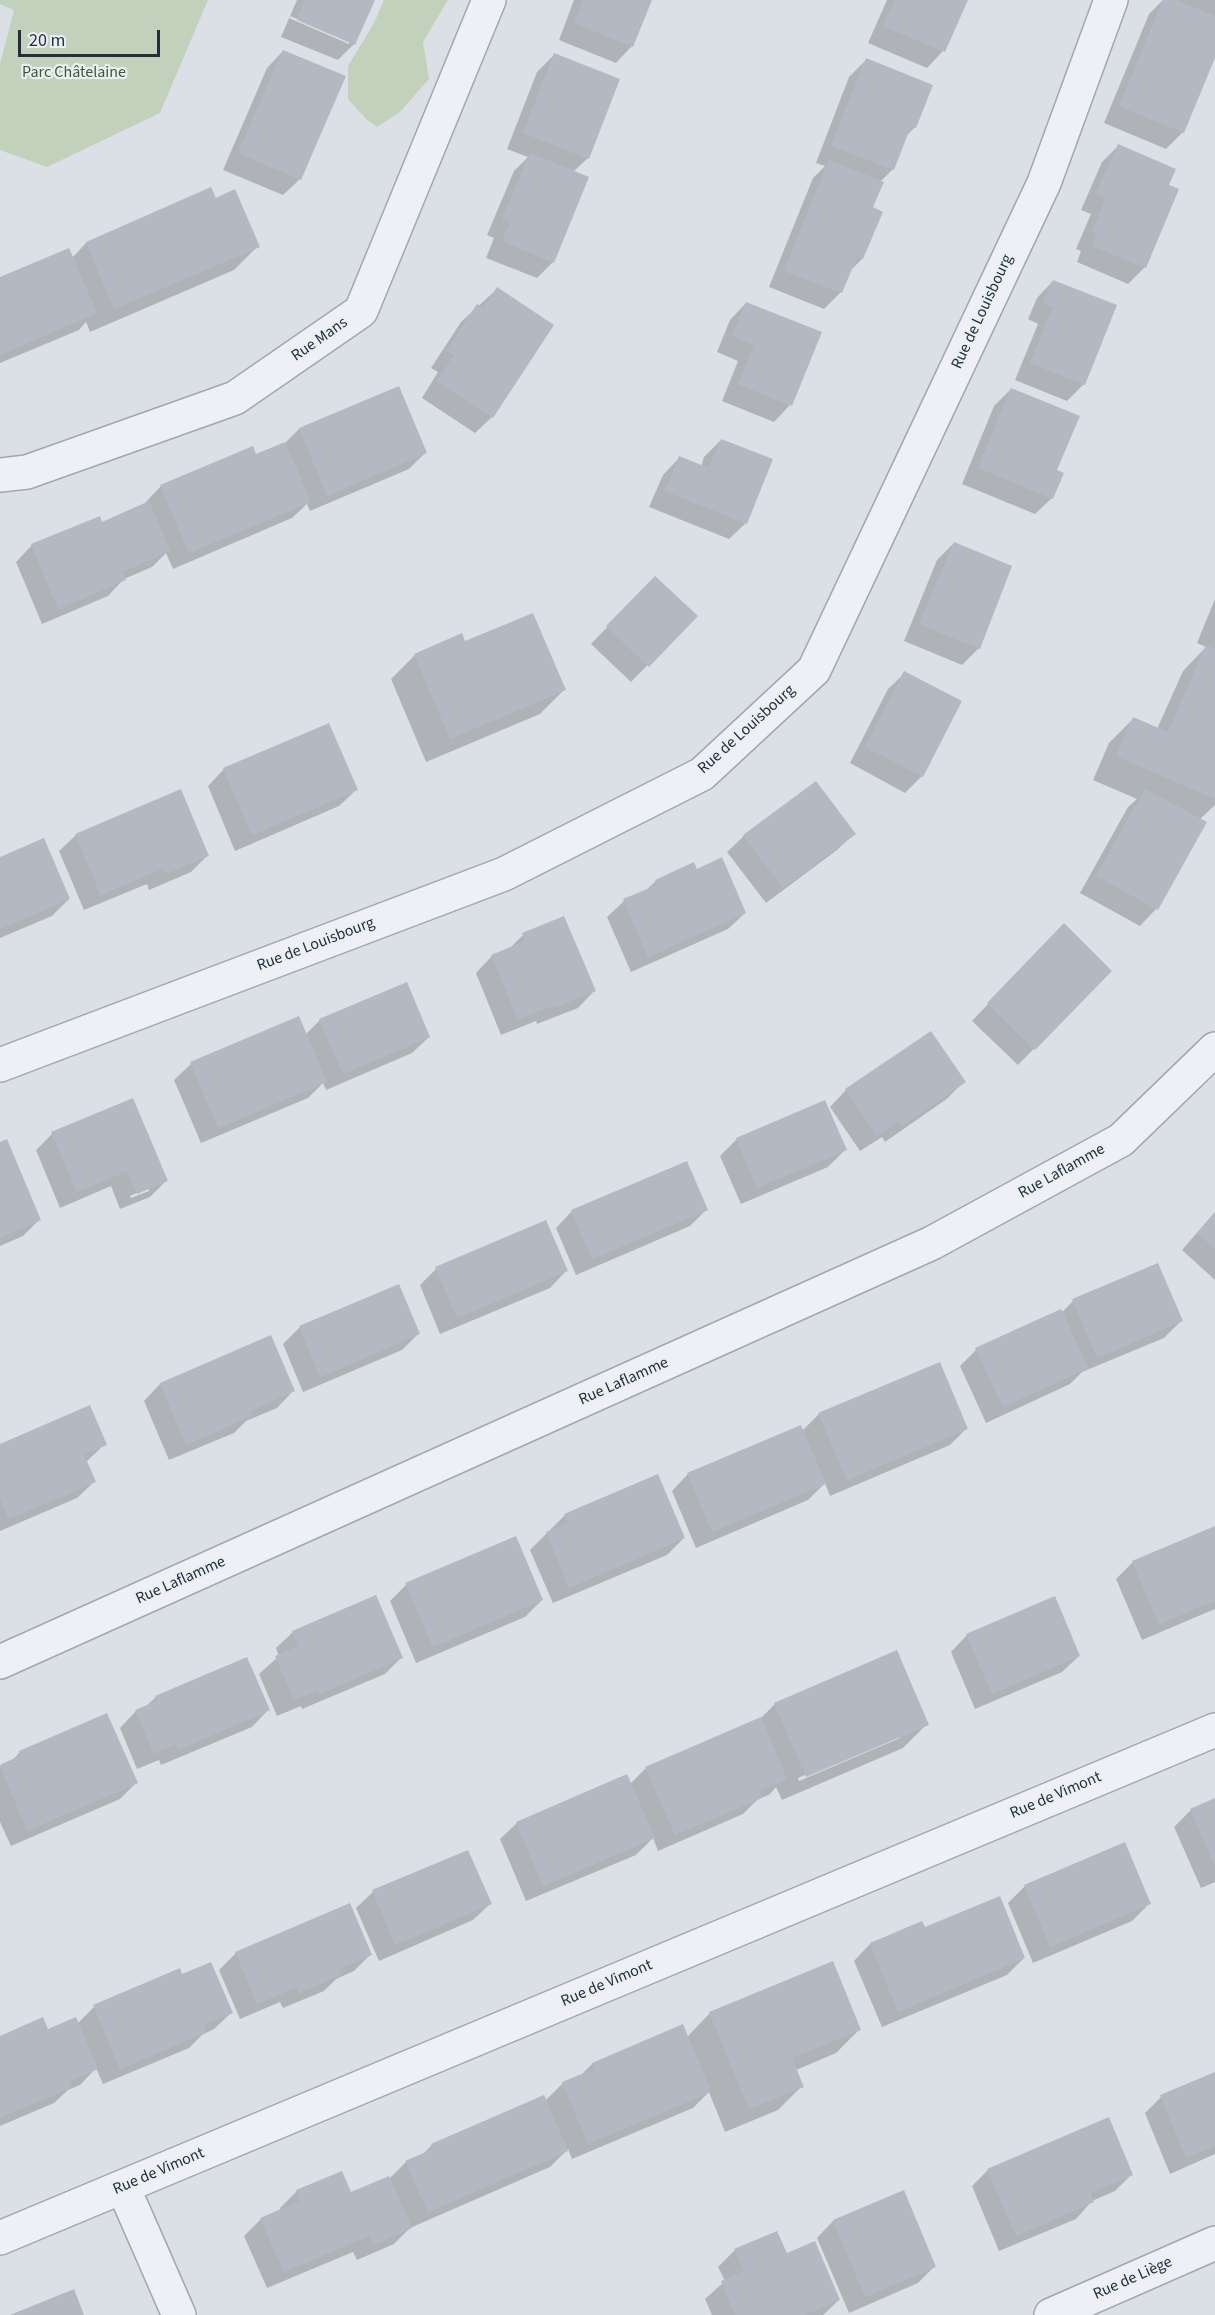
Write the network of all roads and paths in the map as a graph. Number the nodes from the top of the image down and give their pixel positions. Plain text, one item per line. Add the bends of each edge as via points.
1 (489, 0) edge
2 (1111, 0) edge
3 (0, 476) edge
4 (1215, 1049) edge
5 (0, 1065) edge
6 (0, 1662) edge
7 (1215, 1730) edge
8 (123, 2187) junction
9 (0, 2238) edge
10 (1215, 2243) edge
11 (179, 2315) edge
12 (1051, 2315) edge

1 - 3 street, Rue Mans via 361,311 235,398 27,472
2 - 5 street, Rue de Louisbourg via 1044,183 814,670 702,774 504,874
4 - 6 street, Rue Laflamme via 1121,1140 932,1243
7 - 8 street, Rue de Vimont
8 - 9 street, Rue de Vimont
8 - 11 street
10 - 12 street, Rue de Liège

